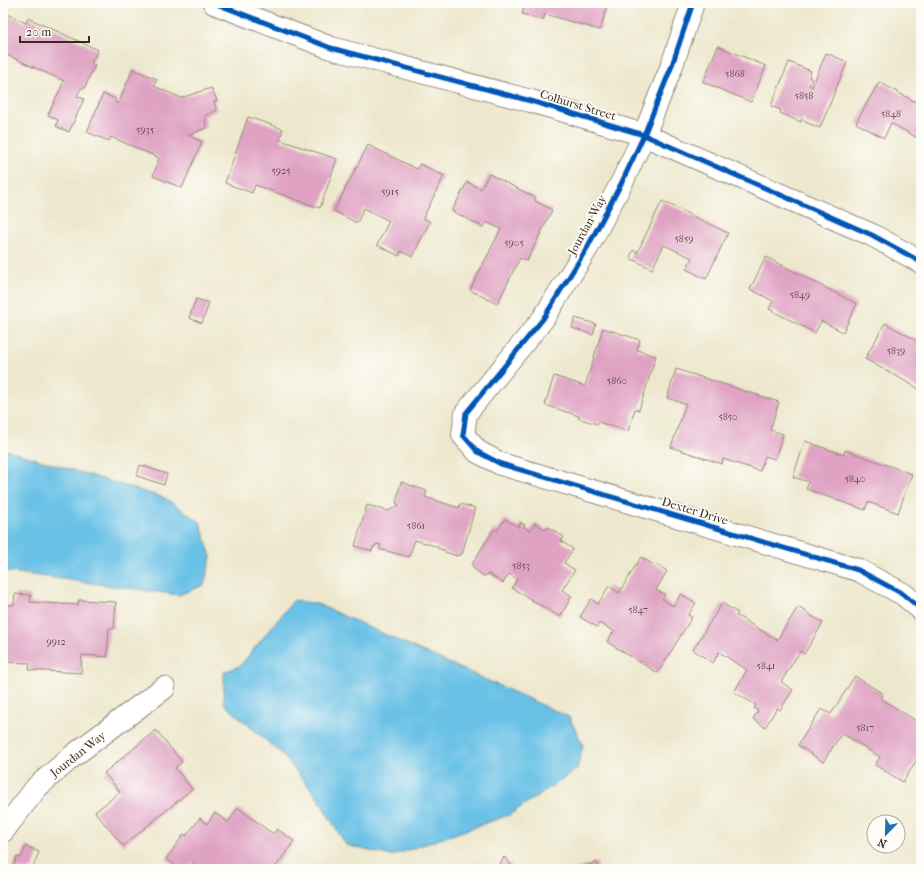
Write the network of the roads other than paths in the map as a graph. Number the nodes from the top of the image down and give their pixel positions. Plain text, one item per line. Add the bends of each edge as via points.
1 (214, 3) edge
2 (693, 3) edge
3 (644, 136) junction
4 (921, 262) edge
5 (463, 435) joint
6 (921, 609) edge
7 (164, 688) dead end
8 (3, 831) edge

1 - 3 street, Colhurst Street via 331,48 531,101
2 - 3 street, Jourdan Way
3 - 4 street, Colhurst Street via 872,235
3 - 5 street, Jourdan Way via 587,248 543,319 466,413
5 - 6 street, Dexter Drive via 478,452 501,464 858,570 903,594
7 - 8 street, Jourdan Way via 74,755 37,787

